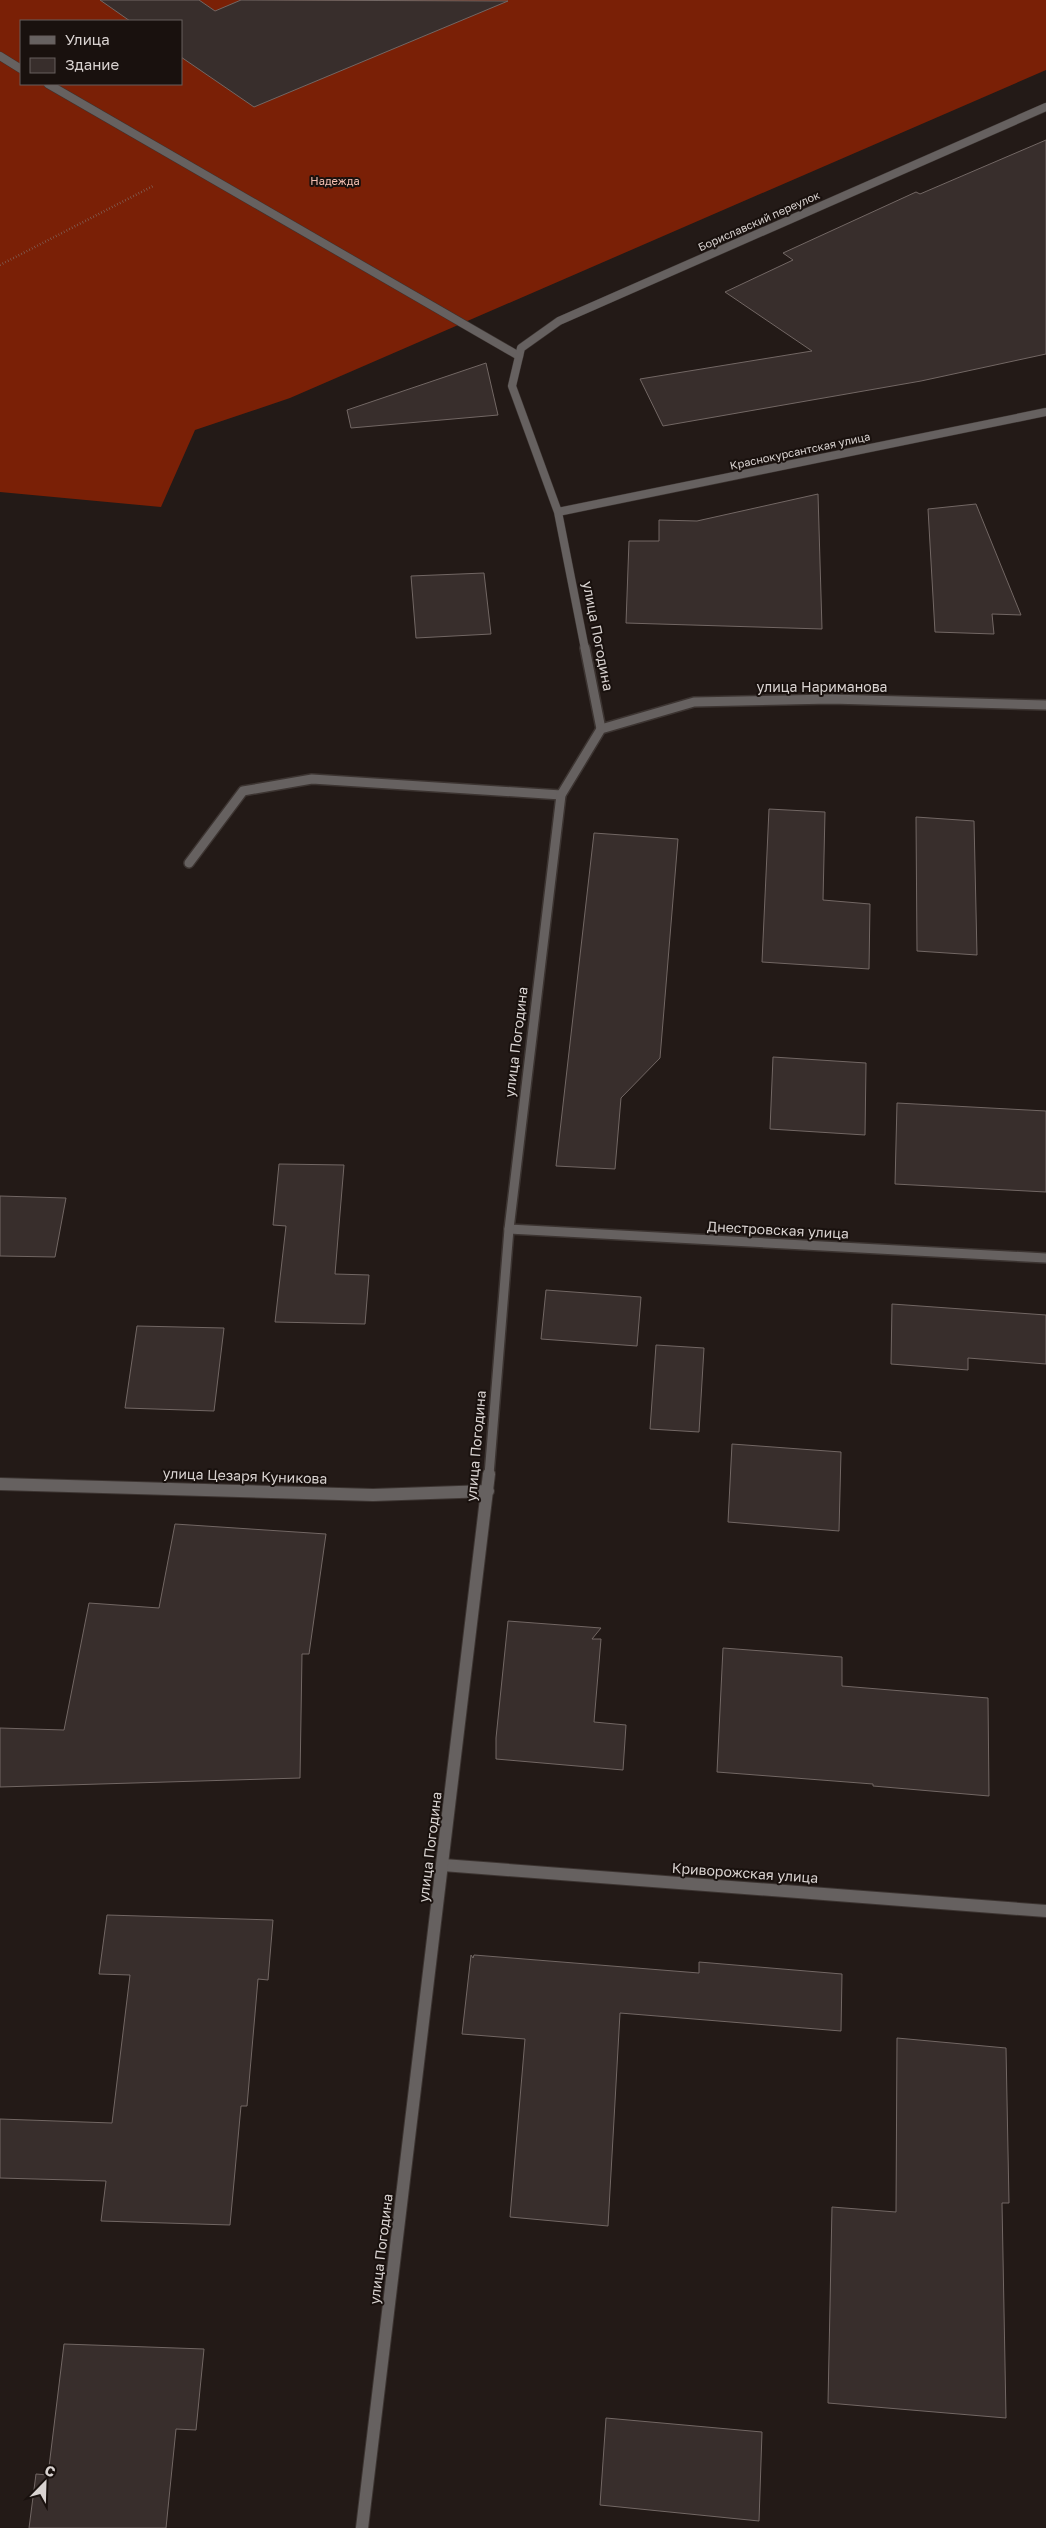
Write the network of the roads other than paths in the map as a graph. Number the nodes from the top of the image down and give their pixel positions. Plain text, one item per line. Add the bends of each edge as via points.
1 (0, 56) edge
2 (20, 67) edge
3 (50, 85) edge
4 (1046, 107) edge
5 (519, 356) junction
6 (512, 386) joint
7 (1046, 412) edge
8 (558, 512) junction
9 (1046, 705) edge
10 (601, 729) junction
11 (561, 795) junction
12 (189, 863) dead end
13 (508, 1229) junction
14 (1046, 1258) edge
15 (0, 1484) edge
16 (488, 1492) junction
17 (443, 1865) junction
18 (1046, 1911) edge
19 (362, 2528) edge

1 - 2 street
3 - 5 street
4 - 5 street, Бориславский переулок via 558,321 521,348
5 - 6 street, Бориславский переулок
6 - 8 street, улица Погодина
7 - 8 street, Краснокурсантская улица
8 - 10 street, улица Погодина
9 - 10 street, улица Нариманова via 831,699 694,702
10 - 11 street, улица Погодина
11 - 12 street via 312,779 242,791
11 - 13 street, улица Погодина
13 - 14 street, Днестровская улица
13 - 16 street, улица Погодина
15 - 16 street, улица Цезаря Куникова via 373,1495
16 - 17 street, улица Погодина
17 - 18 street, Криворожская улица
17 - 19 street, улица Погодина

